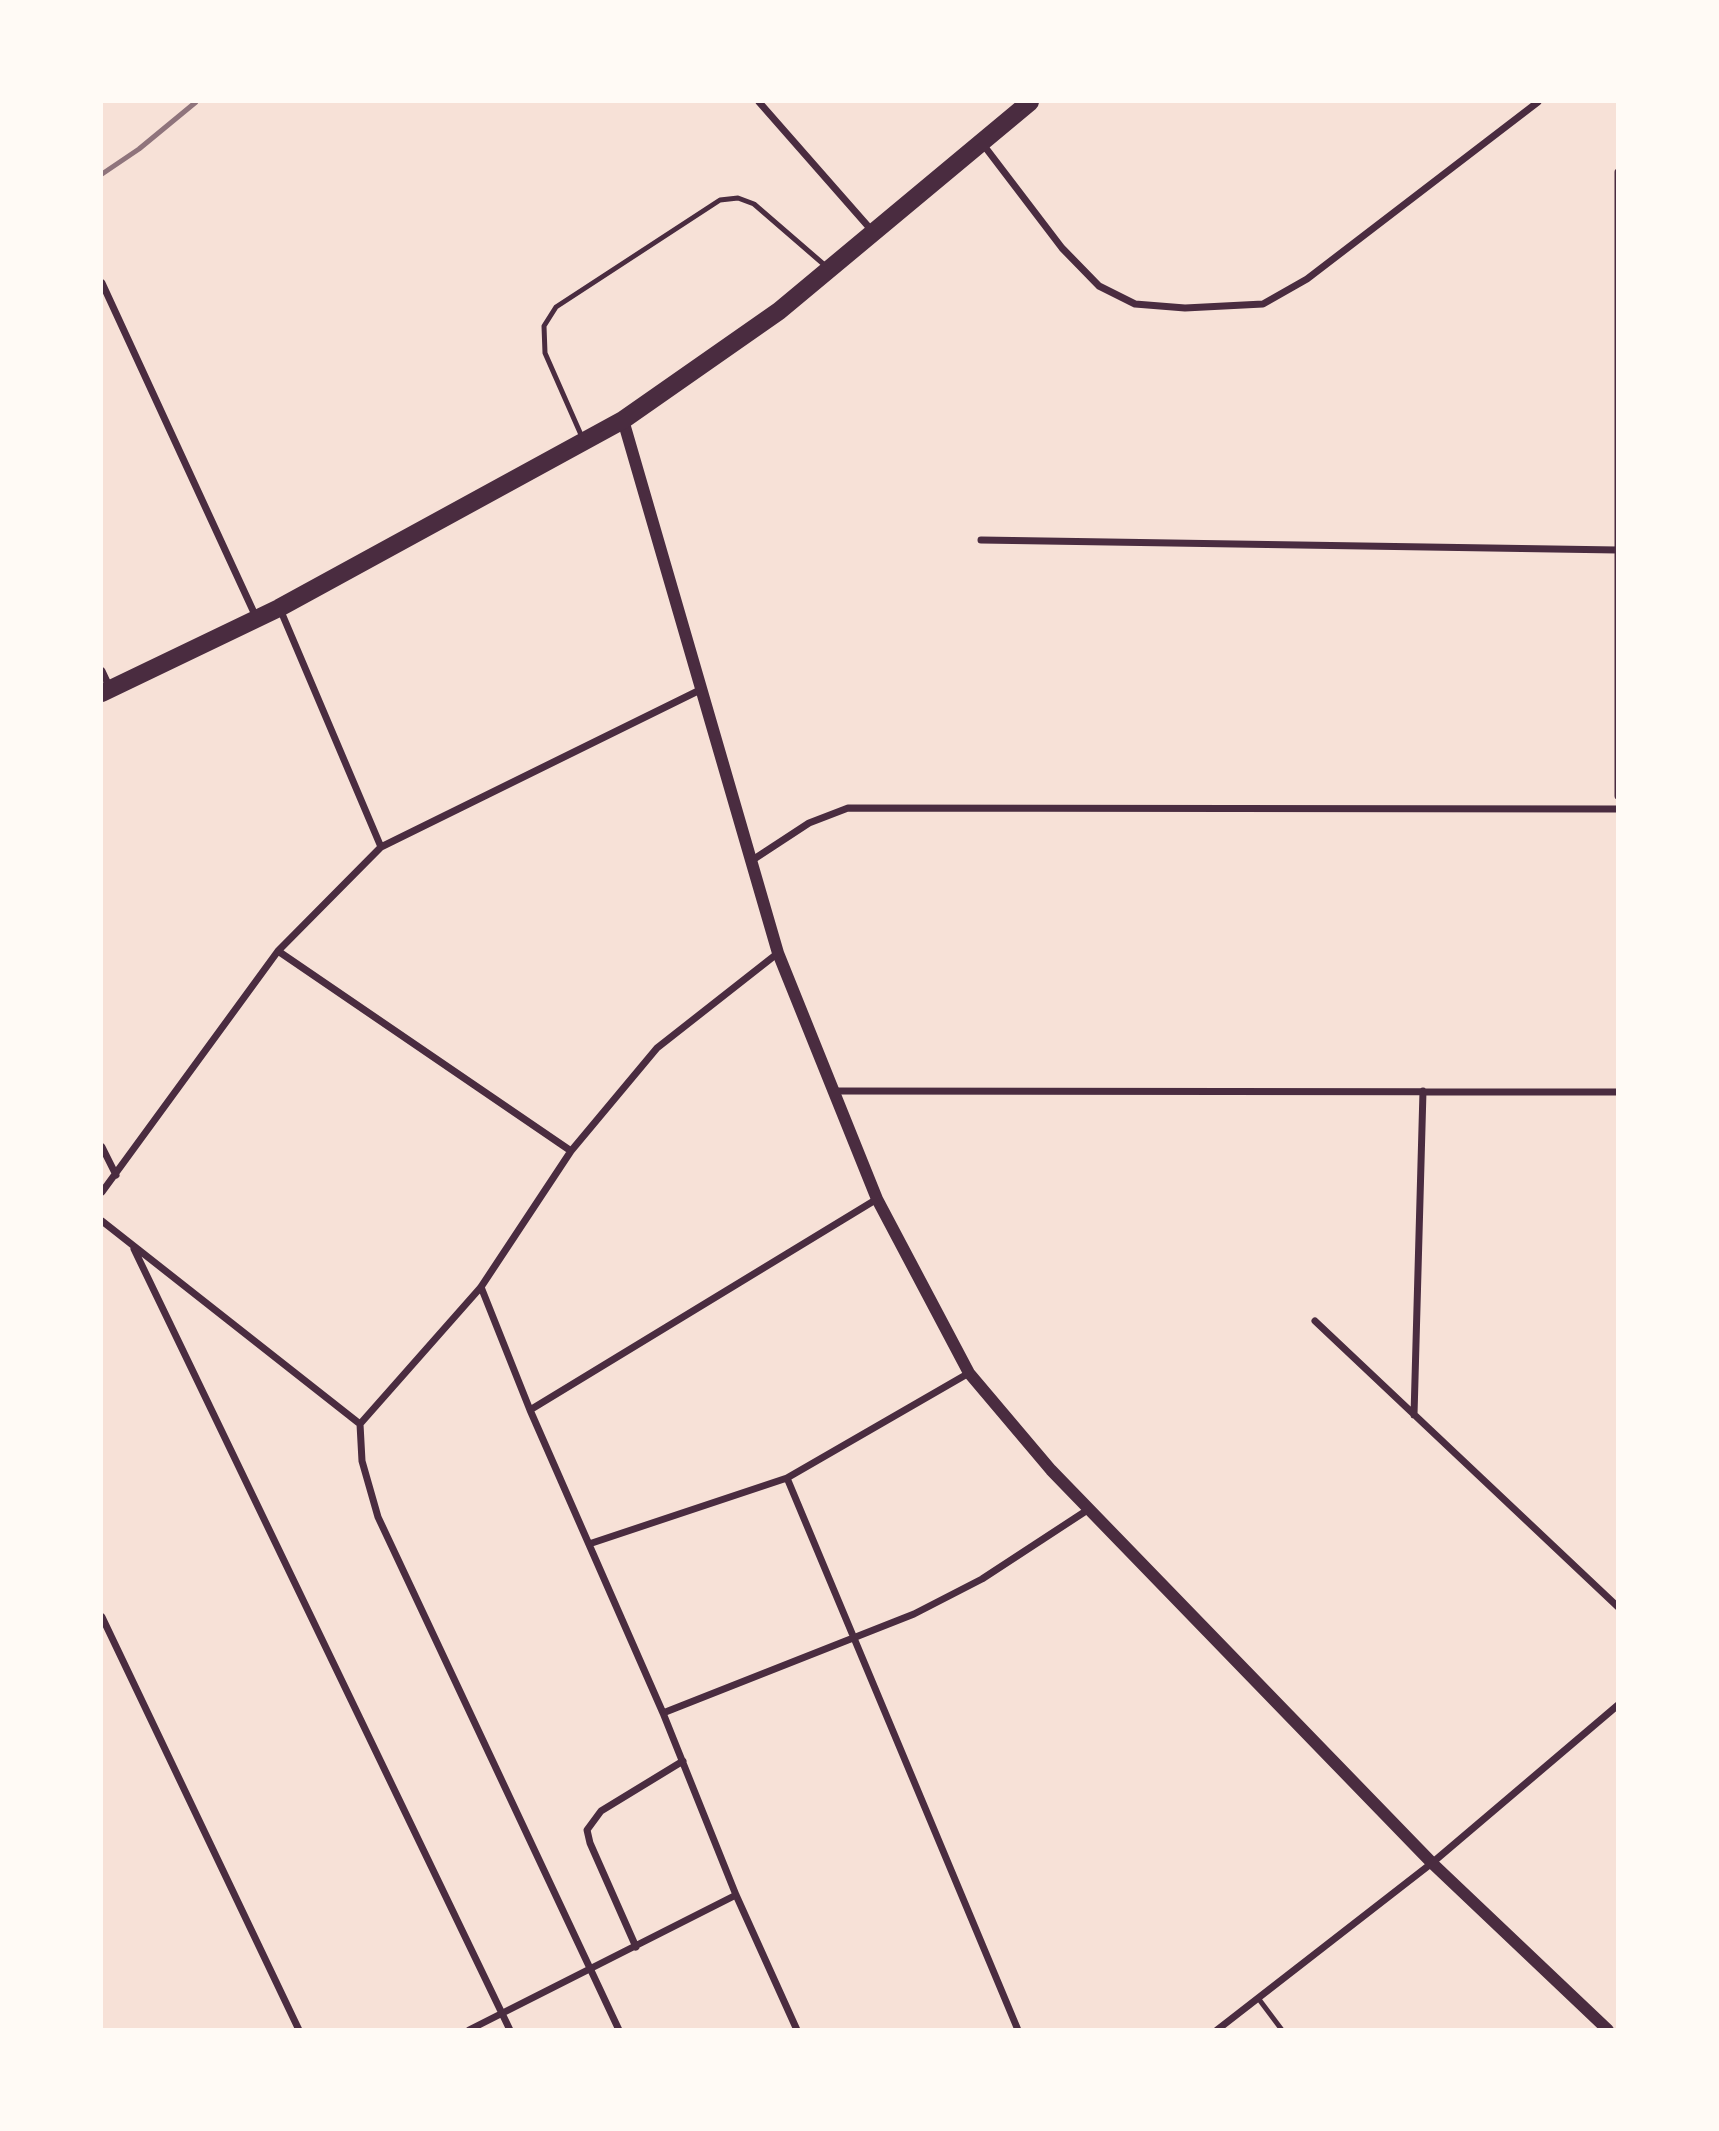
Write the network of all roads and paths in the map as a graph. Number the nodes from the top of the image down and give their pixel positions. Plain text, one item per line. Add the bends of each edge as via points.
1 (759, 102) edge
2 (1030, 102) edge
3 (1538, 102) edge
4 (982, 143) junction
5 (1618, 172) edge
6 (875, 234) junction
7 (1617, 237) edge
8 (830, 270) junction
9 (102, 283) edge
10 (623, 420) junction
11 (583, 441) junction
12 (982, 540) dead end
13 (1617, 550) edge
14 (279, 608) junction
15 (256, 618) junction
16 (102, 671) edge
17 (702, 689) junction
18 (106, 691) edge
19 (1618, 796) edge
20 (1618, 809) edge
21 (381, 847) junction
22 (751, 861) junction
23 (278, 951) junction
24 (778, 953) junction
25 (835, 1091) junction
26 (1423, 1091) junction
27 (1618, 1092) edge
28 (102, 1147) edge
29 (570, 1151) junction
30 (116, 1175) junction
31 (102, 1192) edge
32 (877, 1199) junction
33 (102, 1221) edge
34 (134, 1249) junction
35 (481, 1287) junction
36 (1315, 1321) dead end
37 (969, 1373) junction
38 (530, 1410) junction
39 (1414, 1415) junction
40 (360, 1424) junction
41 (787, 1478) junction
42 (1088, 1509) junction
43 (589, 1544) junction
44 (1618, 1607) edge
45 (102, 1617) edge
46 (854, 1637) junction
47 (1618, 1705) edge
48 (663, 1713) junction
49 (683, 1761) junction
50 (1432, 1863) junction
51 (736, 1895) junction
52 (636, 1947) junction
53 (592, 1969) junction
54 (1258, 1998) junction
55 (503, 2013) junction
56 (299, 2029) edge
57 (469, 2029) edge
58 (510, 2029) edge
59 (619, 2029) edge
60 (797, 2029) edge
61 (1018, 2029) edge
62 (1217, 2029) edge
63 (1282, 2029) edge
64 (1608, 2029) edge

1 - 6 street
2 - 4 main road
3 - 4 street via 1307,279 1263,304 1185,308 1135,304 1099,286 1062,248
4 - 6 main road
5 - 7 street
6 - 8 main road
7 - 13 street
8 - 10 main road
8 - 11 lane via 754,204 738,198 720,200 556,307 544,326 545,352
9 - 15 street
10 - 11 main road
10 - 17 street
11 - 14 main road
12 - 13 street
13 - 19 street
14 - 15 main road
14 - 21 street
15 - 18 main road
16 - 18 street
17 - 21 street
17 - 22 street
20 - 22 street via 848,808 809,823
21 - 23 street
22 - 24 street
23 - 29 street
23 - 30 street
24 - 25 street
24 - 29 street via 657,1048
25 - 26 street
25 - 32 street
26 - 27 street
26 - 39 street
28 - 30 street
29 - 35 street
30 - 31 street
32 - 37 street
32 - 38 street
33 - 34 street
34 - 40 street
34 - 55 street
35 - 38 street
35 - 40 street
36 - 39 street
37 - 41 street
37 - 42 street
38 - 43 street
39 - 44 street
40 - 53 street via 362,1461 379,1517
41 - 43 street
41 - 46 street
42 - 46 street via 982,1579 914,1614
42 - 50 street
43 - 48 street
45 - 56 street
46 - 48 street
46 - 61 street
47 - 50 street
48 - 49 street
49 - 51 street
49 - 52 street via 601,1811 587,1830
50 - 54 street
50 - 64 street
51 - 52 street
51 - 60 street
52 - 53 street
53 - 55 street
53 - 59 street
54 - 62 street
54 - 63 lane
55 - 57 street
55 - 58 street

